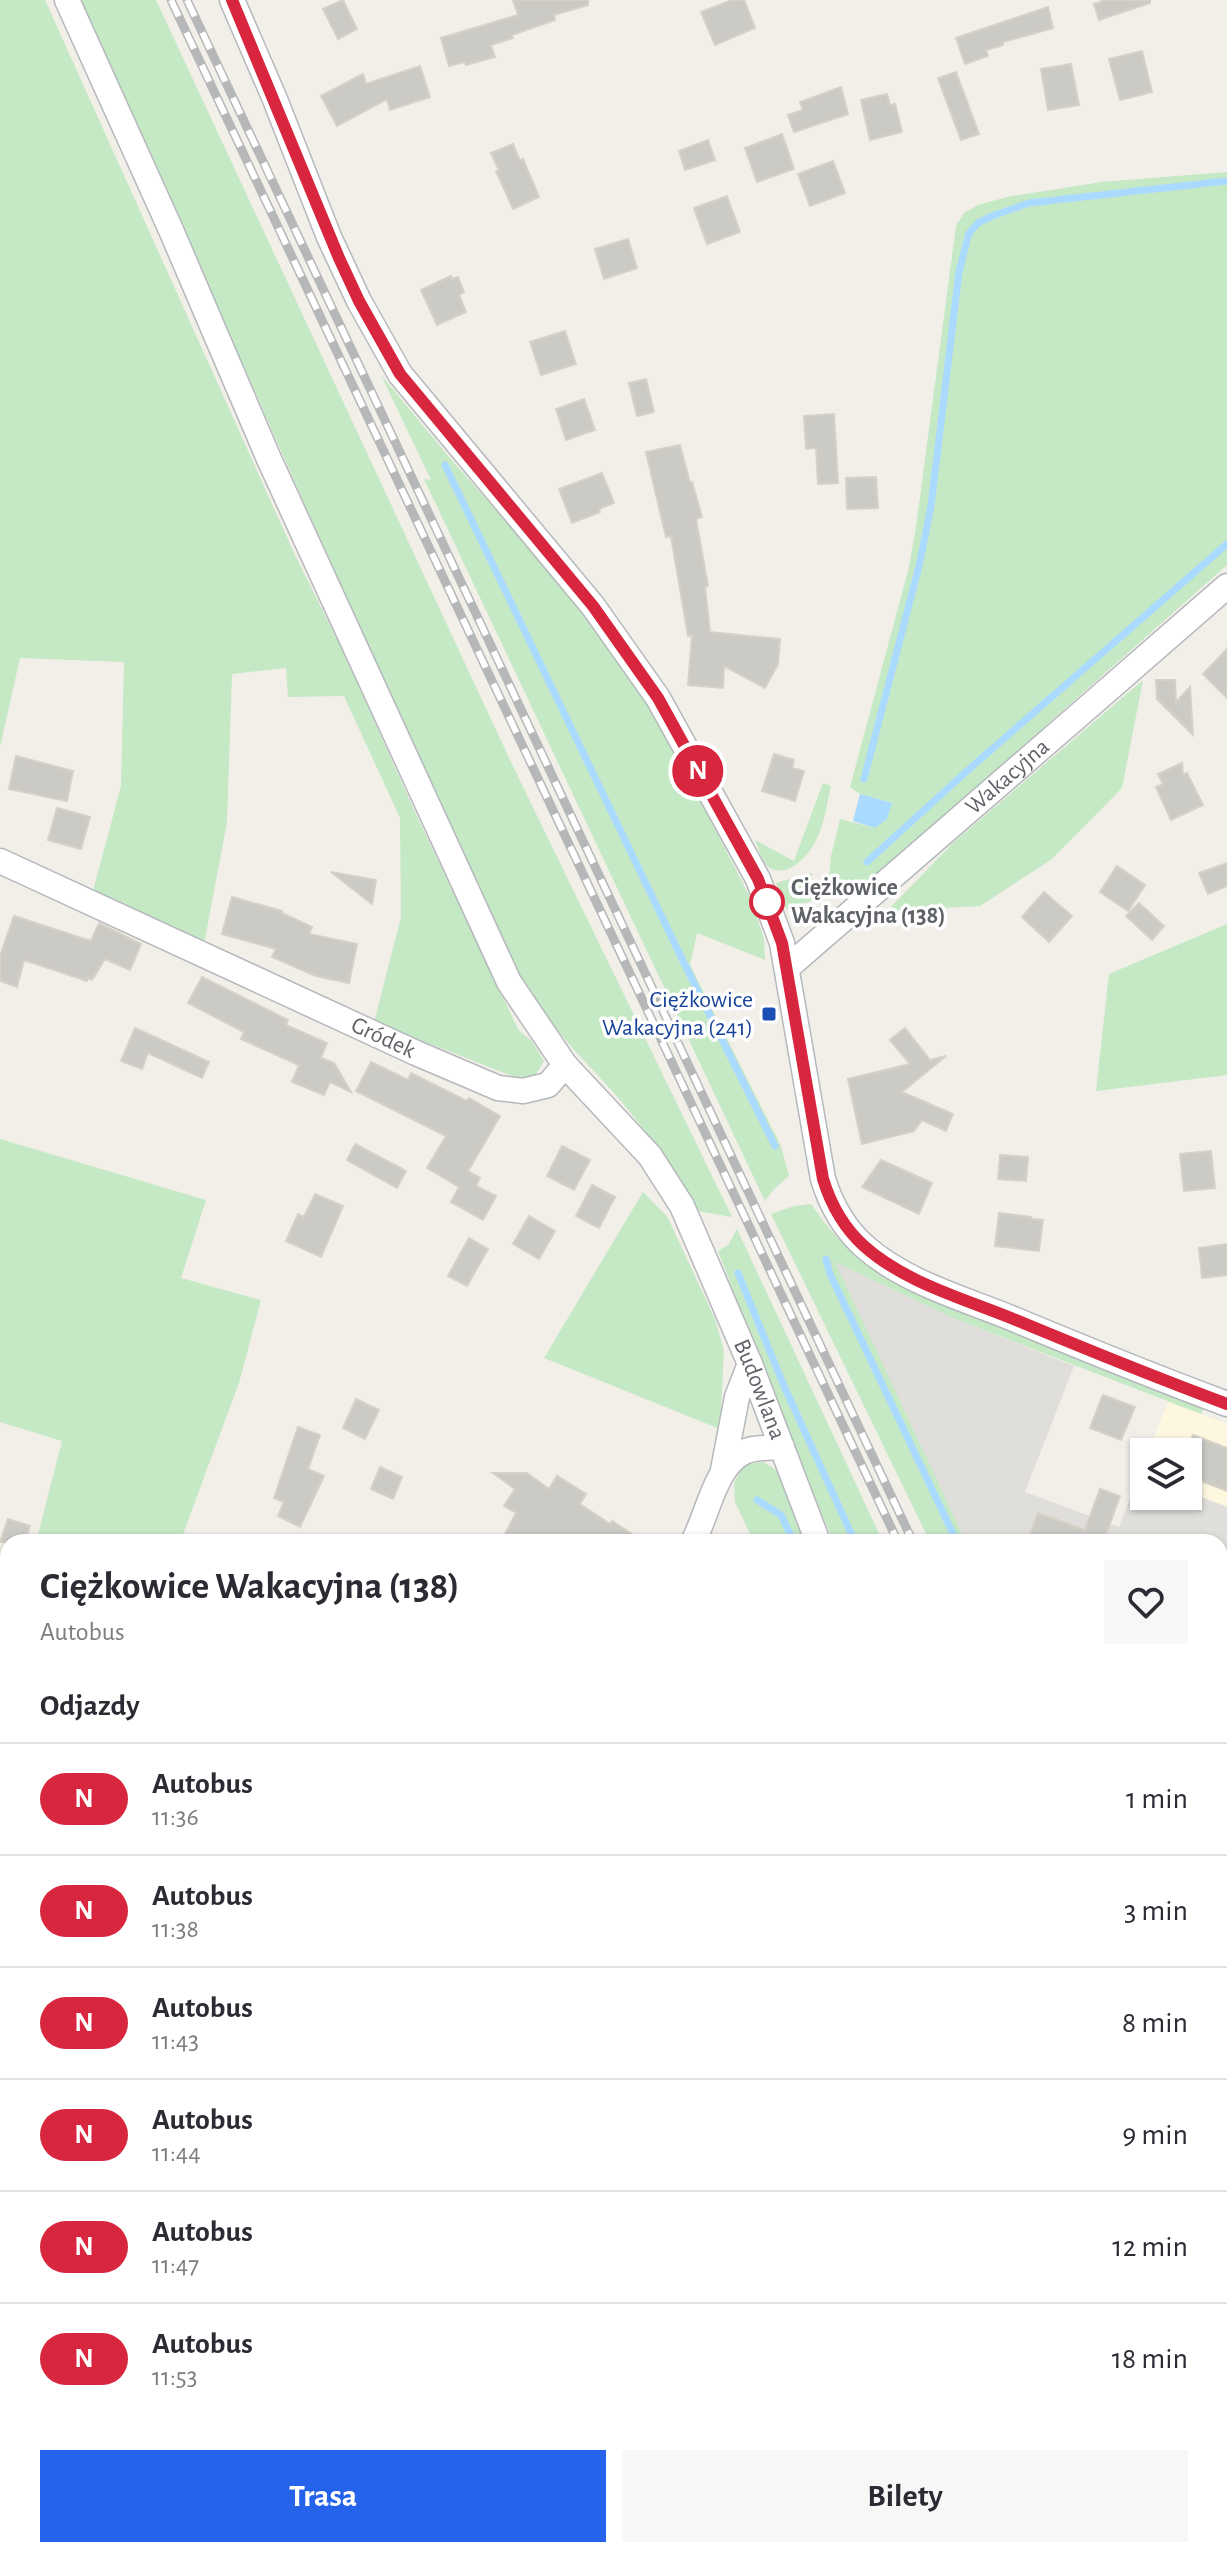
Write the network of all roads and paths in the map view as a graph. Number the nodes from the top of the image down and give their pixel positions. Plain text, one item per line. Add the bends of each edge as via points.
1 (67, 0) edge
2 (232, 0) edge
3 (1227, 586) edge
4 (0, 861) edge
5 (787, 968) junction
6 (565, 1065) junction
7 (750, 1364) junction
8 (1227, 1404) edge
9 (782, 1447) junction
10 (723, 1470) junction
11 (697, 1534) edge
12 (815, 1534) edge

1 - 6 street via 269,459 509,982
2 - 5 street via 329,237 390,358 593,606 658,698 758,879
3 - 5 street, Wakacyjna
4 - 6 street, Gródek via 498,1088 523,1091 548,1085
5 - 8 street via 823,1179 846,1228 864,1246 933,1287
6 - 7 street, Budowlana via 650,1156 682,1206
7 - 9 street, Budowlana
7 - 10 street via 737,1397
9 - 10 street via 745,1451
9 - 12 street, Budowlana
10 - 11 street

